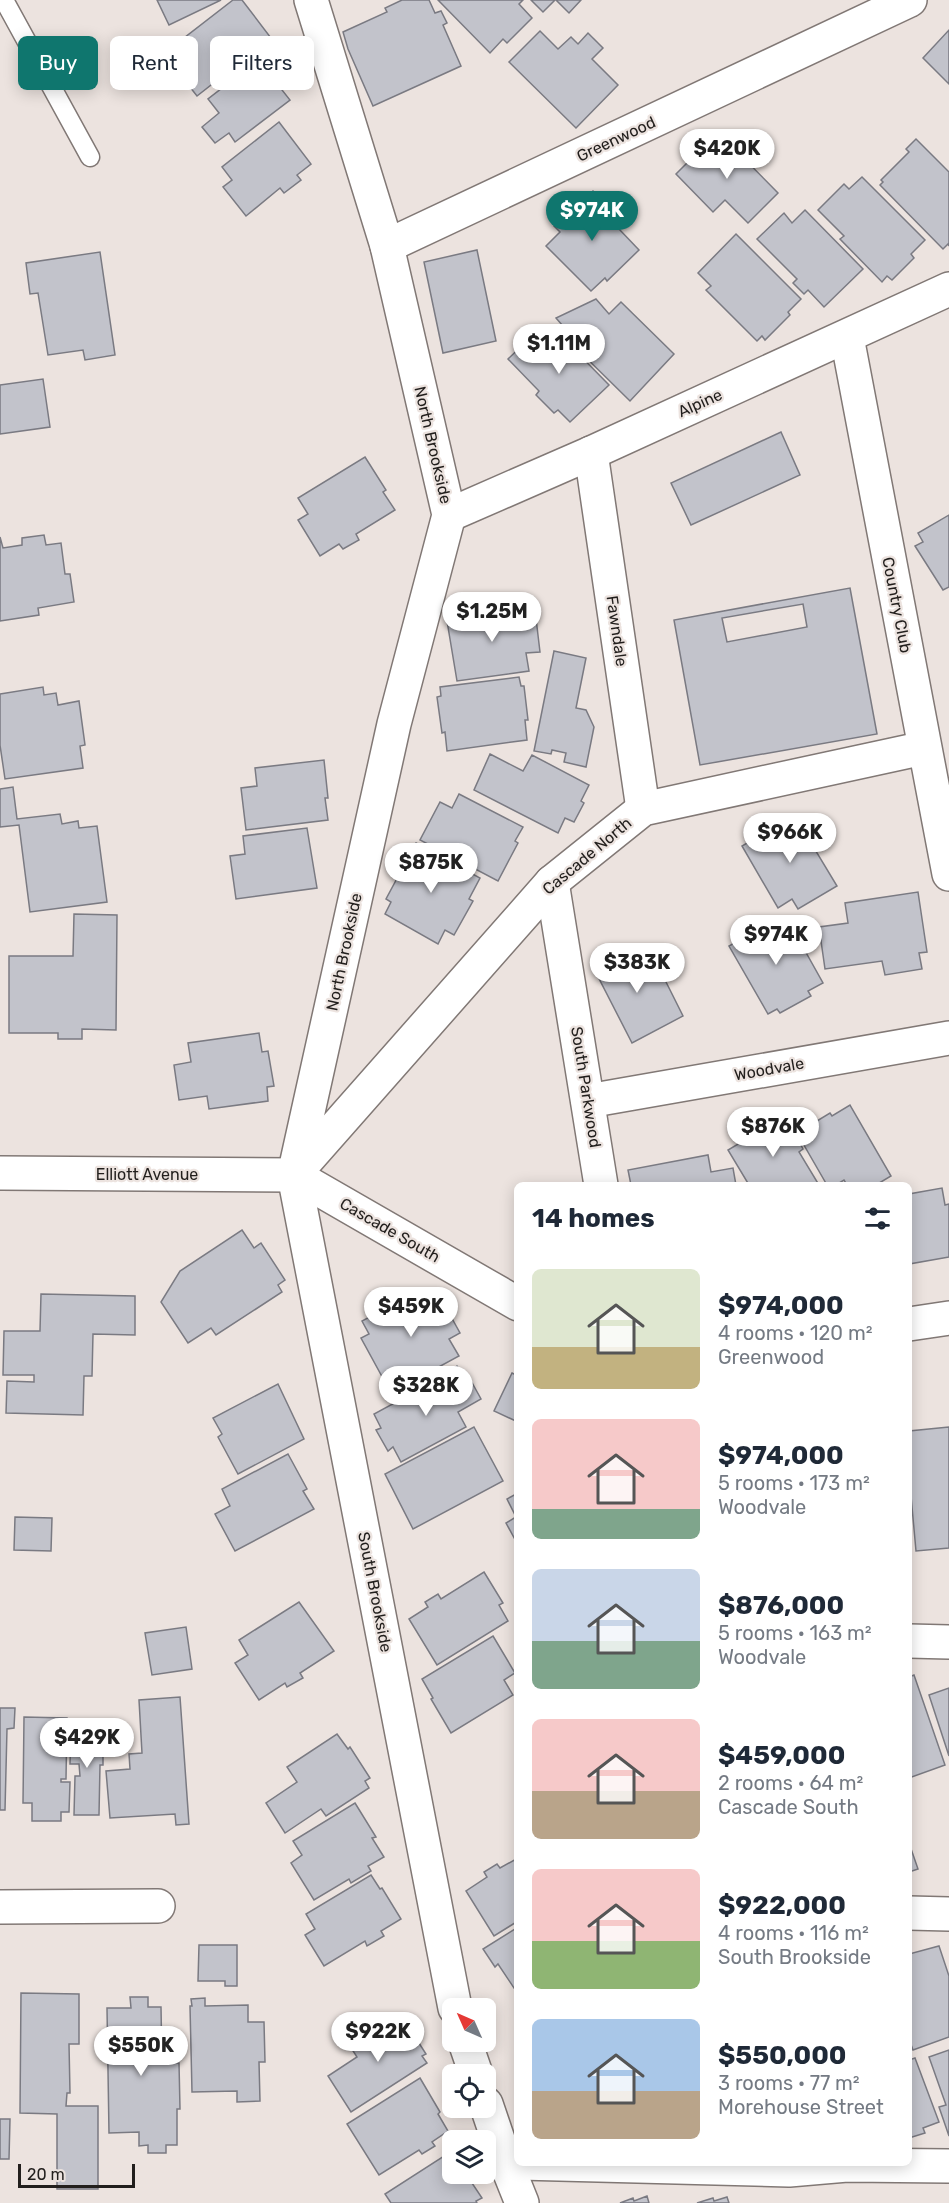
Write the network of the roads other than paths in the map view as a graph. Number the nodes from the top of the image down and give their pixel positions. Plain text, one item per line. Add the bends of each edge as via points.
1 (4, 0) edge
2 (311, 0) edge
3 (910, 0) edge
4 (90, 158) dead end
5 (387, 246) junction
6 (949, 289) edge
7 (847, 337) junction
8 (591, 453) junction
9 (449, 515) junction
10 (924, 748) junction
11 (643, 809) junction
12 (949, 874) edge
13 (552, 882) junction
14 (949, 1038) edge
15 (588, 1101) junction
16 (0, 1173) edge
17 (294, 1175) junction
18 (601, 1182) edge
19 (514, 1302) edge
20 (949, 1318) edge
21 (912, 1324) edge
22 (912, 1641) edge
23 (949, 1642) edge
24 (158, 1906) dead end
25 (0, 1907) edge
26 (912, 1913) edge
27 (949, 1914) edge
28 (453, 1998) edge
29 (493, 2118) edge
30 (514, 2163) edge
31 (515, 2166) edge
32 (720, 2166) edge
33 (818, 2166) edge
34 (912, 2166) edge
35 (949, 2166) edge
36 (788, 2167) edge
37 (522, 2203) edge

1 - 4 lane
2 - 5 street, North Brookside
3 - 5 street, Greenwood
5 - 9 street, North Brookside
6 - 7 street, Alpine
7 - 8 street, Alpine
7 - 10 street, Country Club
8 - 9 street, Alpine
8 - 11 street, Fawndale
9 - 17 street, North Brookside via 394,724
10 - 11 street, Cascade North
10 - 12 street, Country Club
11 - 13 street, Cascade North
13 - 15 street, South Parkwood
13 - 17 street, Cascade North
14 - 15 street, Woodvale
15 - 18 street, South Parkwood
16 - 17 street, Elliott Avenue
17 - 19 street, Cascade South
17 - 28 street, South Brookside
20 - 21 street
22 - 23 street
24 - 25 street
26 - 27 street
29 - 30 street
31 - 37 street
32 - 36 street
33 - 36 street
34 - 35 street

